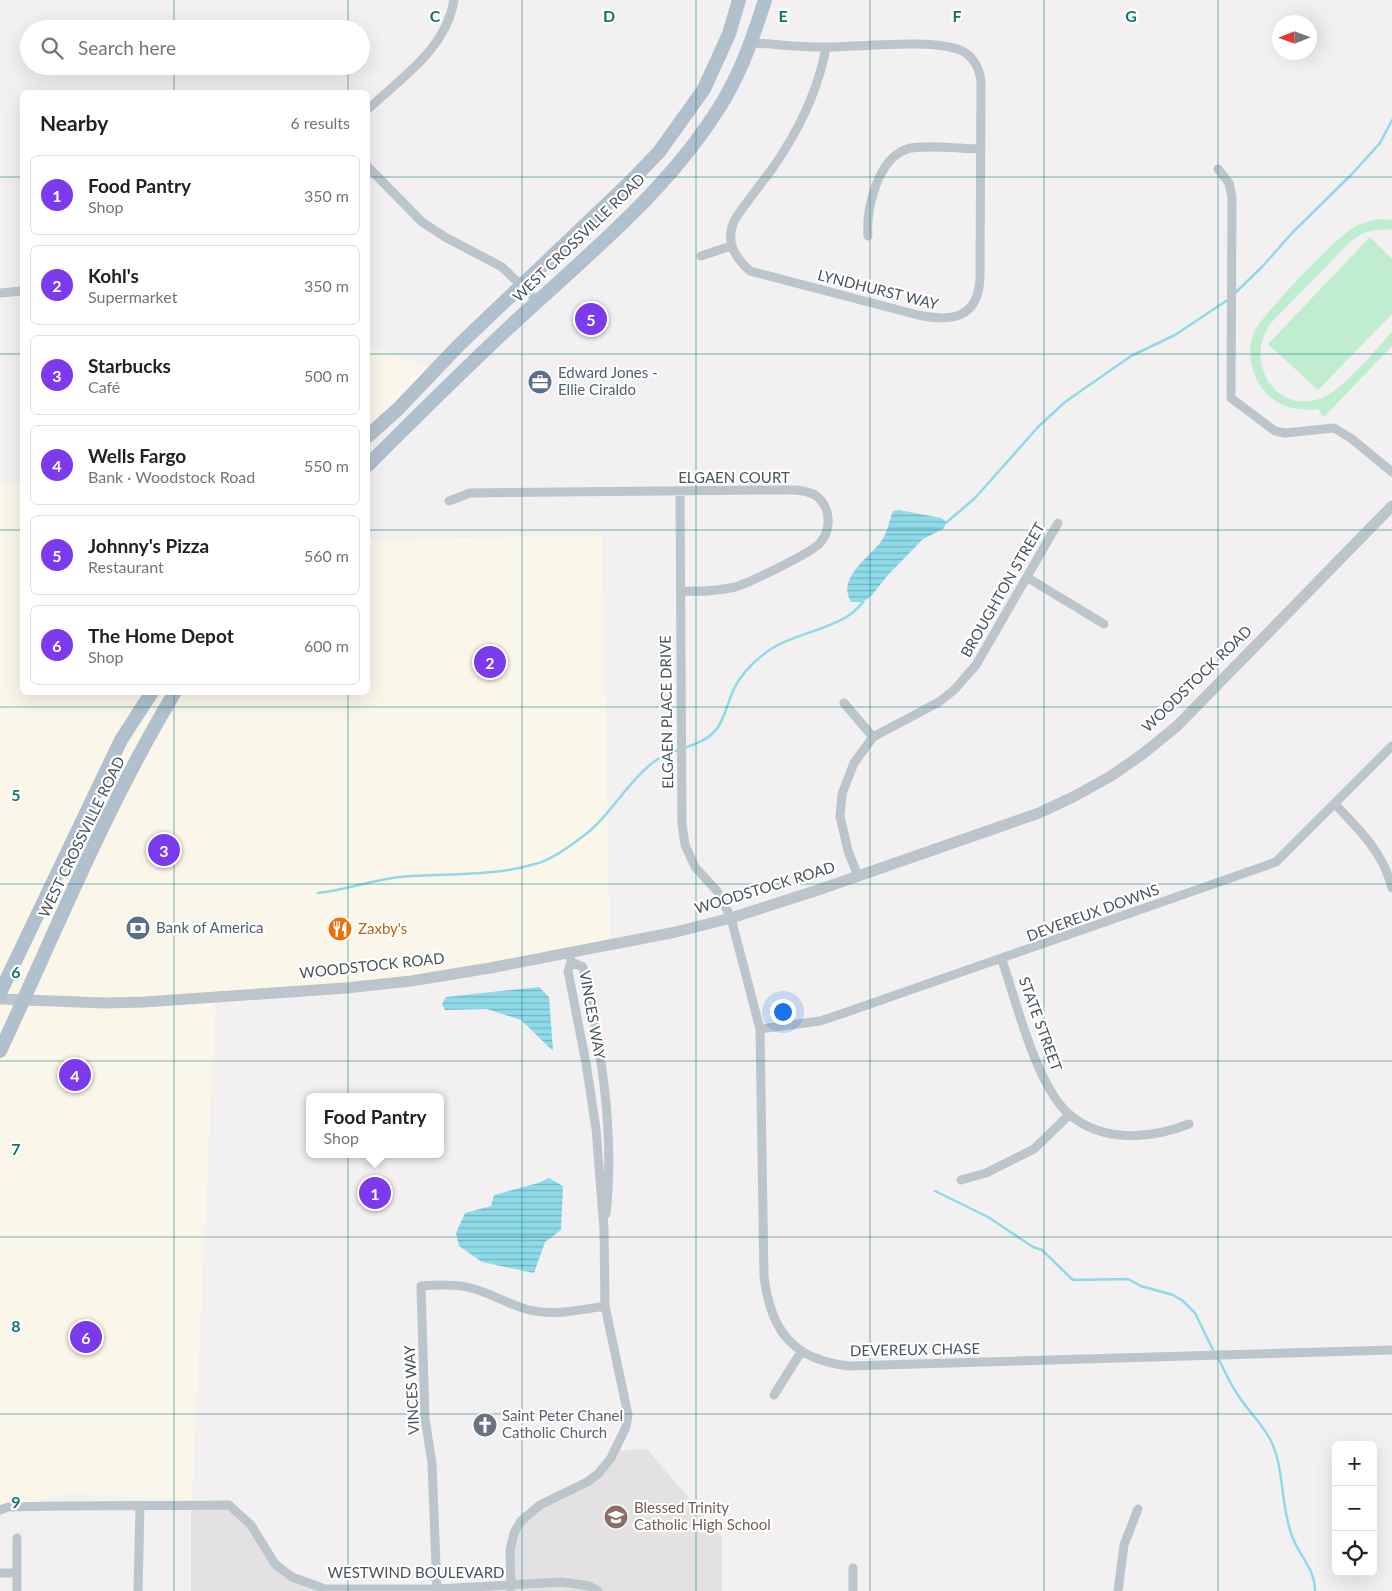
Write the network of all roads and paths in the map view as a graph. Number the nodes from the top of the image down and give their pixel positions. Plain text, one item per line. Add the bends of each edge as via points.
1 (454, 0) edge
2 (739, 0) edge
3 (765, 0) edge
4 (751, 43) junction
5 (826, 48) junction
6 (370, 107) edge
7 (980, 150) junction
8 (370, 169) edge
9 (1218, 169) dead end
10 (868, 236) dead end
11 (730, 246) junction
12 (702, 256) dead end
13 (522, 285) junction
14 (20, 291) edge
15 (0, 293) edge
16 (537, 302) junction
17 (370, 434) edge
18 (370, 462) edge
19 (1392, 472) edge
20 (680, 492) junction
21 (449, 502) dead end
22 (1392, 506) edge
23 (1058, 523) dead end
24 (1028, 578) junction
25 (681, 591) junction
26 (1104, 624) dead end
27 (150, 695) edge
28 (173, 695) edge
29 (844, 703) dead end
30 (872, 737) junction
31 (1392, 746) edge
32 (1336, 805) junction
33 (858, 876) junction
34 (1392, 888) edge
35 (731, 918) junction
36 (570, 958) junction
37 (1002, 960) junction
38 (0, 992) edge
39 (0, 999) edge
40 (24, 999) junction
41 (760, 1029) junction
42 (0, 1051) edge
43 (1069, 1114) junction
44 (1189, 1124) dead end
45 (961, 1180) dead end
46 (604, 1229) junction
47 (605, 1306) junction
48 (1392, 1350) edge
49 (801, 1352) junction
50 (774, 1395) dead end
51 (140, 1506) junction
52 (1138, 1509) dead end
53 (0, 1510) edge
54 (16, 1538) dead end
55 (853, 1568) dead end
56 (0, 1573) edge
57 (17, 1573) junction
58 (510, 1589) edge
59 (437, 1590) edge
60 (17, 1591) edge
61 (138, 1591) edge
62 (598, 1591) edge
63 (853, 1591) edge
64 (1118, 1591) edge

1 - 6 street via 452,14 439,42
2 - 13 main road, WEST CROSSVILLE ROAD via 729,34 704,89 659,152
3 - 4 main road, WEST CROSSVILLE ROAD
4 - 5 street, LYNDHURST WAY
4 - 16 main road, WEST CROSSVILLE ROAD via 725,97 674,168 625,220
5 - 7 street, LYNDHURST WAY via 934,45 956,48 969,55 980,73
5 - 11 street via 812,100 784,152 734,221
7 - 10 street via 915,148 900,152 873,192 868,213
7 - 11 street, LYNDHURST WAY via 980,288 969,310 953,318 918,316 750,271
8 - 13 street via 422,222 502,267
9 - 19 street via 1228,183 1232,197 1231,398 1275,431 1285,433 1334,428
11 - 12 street
13 - 16 street
13 - 17 main road, WEST CROSSVILLE ROAD
14 - 15 street
16 - 18 main road, WEST CROSSVILLE ROAD
20 - 21 street, ELGAEN COURT via 470,493
20 - 25 street, ELGAEN PLACE DRIVE
20 - 25 street, ELGAEN COURT via 799,491 814,495 829,518 820,544 801,556 737,586
22 - 33 street, WOODSTOCK ROAD via 1177,726 1111,776 1039,813
23 - 24 street, BROUGHTON STREET
24 - 26 street
24 - 30 street, BROUGHTON STREET via 976,665 954,690 939,702
25 - 35 street, ELGAEN PLACE DRIVE via 682,824 685,845 695,867 717,891
27 - 38 main road, WEST CROSSVILLE ROAD via 121,740
28 - 40 main road, WEST CROSSVILLE ROAD via 93,847
29 - 30 street
30 - 33 street, BROUGHTON STREET via 854,763 842,794 840,816
31 - 32 street, DEVEREUX DOWNS
32 - 34 street via 1373,844 1388,872
32 - 37 street, DEVEREUX DOWNS via 1276,862
33 - 35 street, WOODSTOCK ROAD
35 - 36 street, WOODSTOCK ROAD
35 - 41 street, DEVEREUX CHASE
36 - 40 street, WOODSTOCK ROAD via 346,988 152,1002
36 - 46 street, VINCES WAY via 568,971 596,1129
36 - 46 street, VINCES WAY via 583,967 606,1104 610,1163
37 - 41 street, DEVEREUX DOWNS via 820,1021
37 - 43 street, STATE STREET via 1040,1069 1049,1088
39 - 40 street, WOODSTOCK ROAD
40 - 42 main road
41 - 49 street, DEVEREUX CHASE via 767,1302 786,1338
43 - 44 street, STATE STREET via 1098,1130 1120,1135 1149,1135
43 - 45 street via 1034,1149 986,1173
46 - 47 street, VINCES WAY
47 - 58 street, VINCES WAY via 626,1402 626,1427 611,1458 598,1474 540,1505 521,1521 510,1550
47 - 59 street, VINCES WAY via 546,1312 528,1310 472,1288 421,1286
48 - 49 street, DEVEREUX CHASE via 849,1366
49 - 50 street
51 - 53 street, WESTWIND BOULEVARD via 8,1507
51 - 59 street, WESTWIND BOULEVARD via 229,1505 251,1525 275,1564 292,1577 325,1589
51 - 61 street
52 - 64 street via 1124,1545
54 - 57 street
55 - 63 street
56 - 57 street
57 - 60 street
58 - 59 street, WESTWIND BOULEVARD
58 - 62 street, WESTWIND BOULEVARD via 562,1582 589,1586

